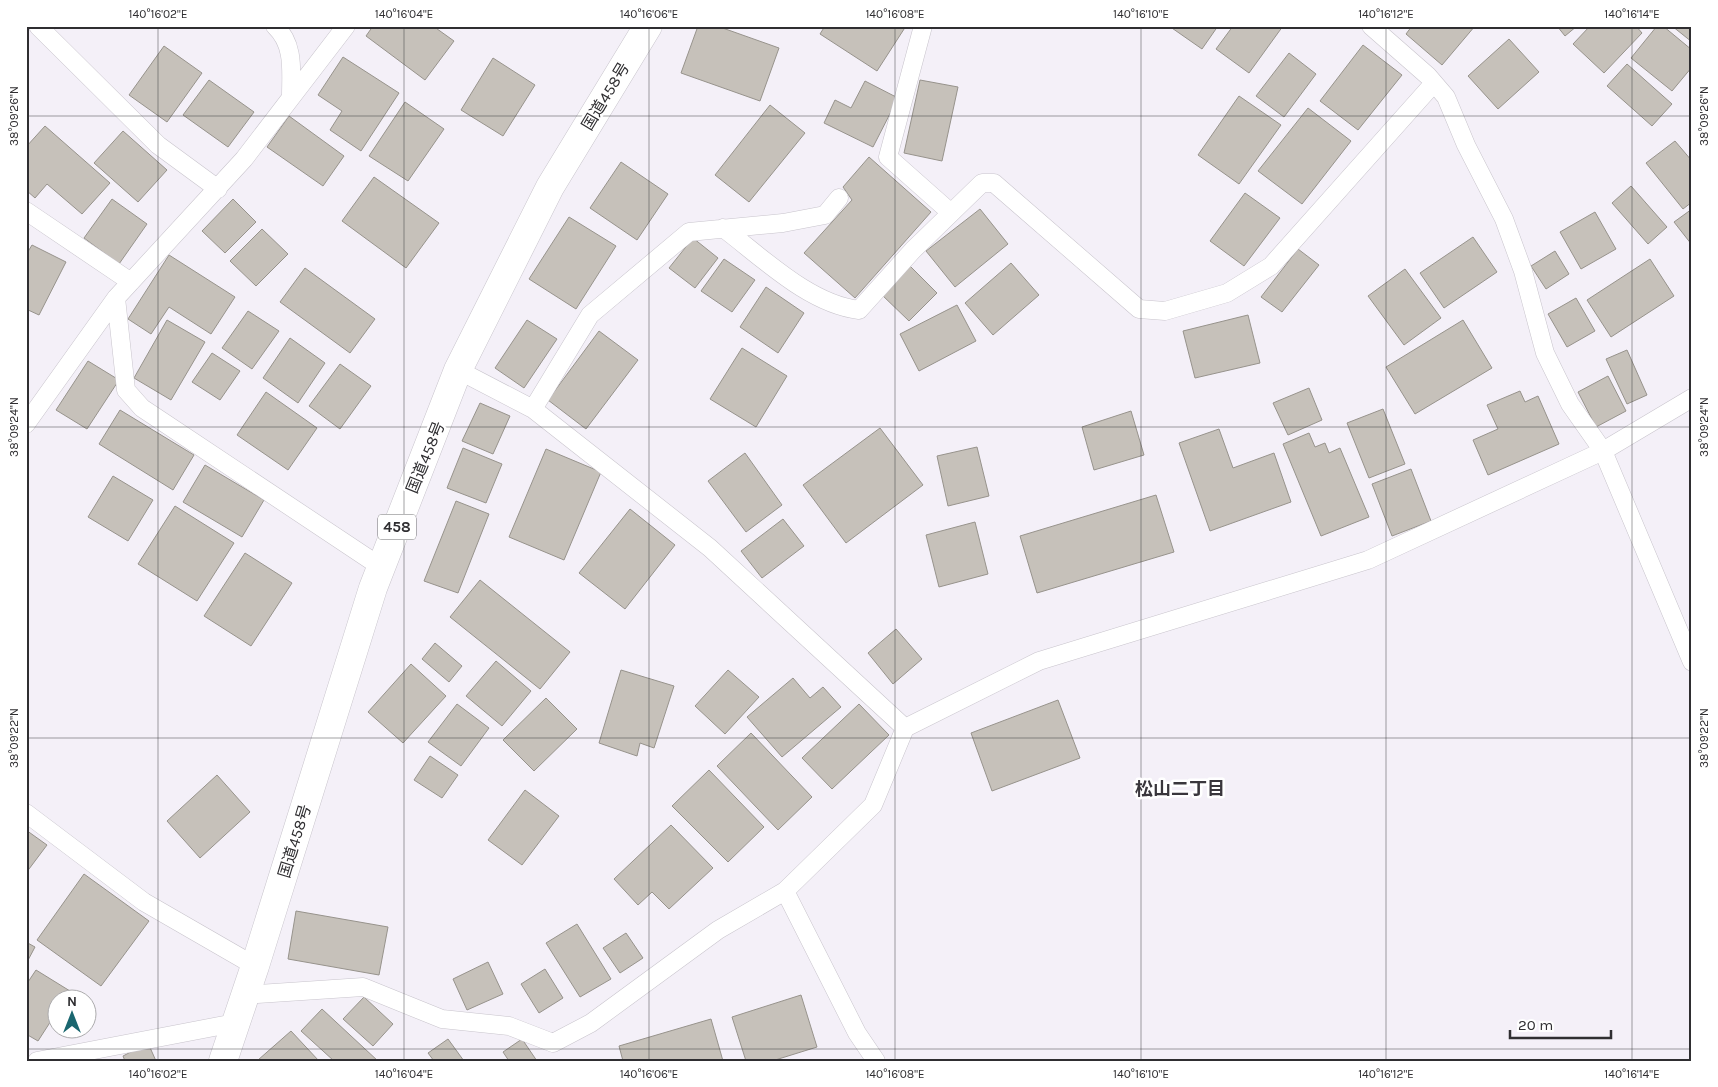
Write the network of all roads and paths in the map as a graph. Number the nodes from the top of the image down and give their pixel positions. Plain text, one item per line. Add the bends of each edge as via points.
1 (38, 26) edge
2 (275, 26) edge
3 (346, 26) edge
4 (648, 26) edge
5 (923, 26) edge
6 (1371, 26) edge
7 (1434, 83) junction
8 (291, 97) junction
9 (218, 189) junction
10 (838, 198) dead end
11 (26, 211) edge
12 (950, 212) junction
13 (723, 228) junction
14 (131, 282) junction
15 (116, 298) junction
16 (458, 370) junction
17 (1692, 398) edge
18 (533, 409) junction
19 (26, 424) edge
20 (1603, 451) junction
21 (382, 566) junction
22 (1692, 662) edge
23 (905, 728) junction
24 (26, 813) edge
25 (785, 891) junction
26 (255, 966) junction
27 (244, 995) junction
28 (235, 1023) junction
29 (37, 1061) edge
30 (223, 1061) edge
31 (876, 1061) edge

1 - 9 lane via 158,145
2 - 8 lane via 284,35 291,54
3 - 8 lane
4 - 16 highway, 国道458号 / 458 via 550,187
5 - 12 lane via 888,157
6 - 7 lane
7 - 12 lane via 1271,266 1227,293 1165,311 1139,309 994,183 982,183
7 - 20 lane via 1446,98 1504,219 1523,271 1545,353 1570,404
8 - 9 lane
9 - 14 lane
10 - 13 lane via 825,215 783,223
11 - 14 lane
12 - 13 lane via 859,310 840,308 812,294
13 - 18 lane via 689,232 590,315
14 - 15 lane
15 - 19 lane
15 - 21 lane via 126,390 142,408
16 - 18 lane
16 - 21 highway, 国道458号 / 458
17 - 20 lane
18 - 23 lane via 710,548
20 - 22 lane
20 - 23 lane via 1368,560 1039,661
21 - 26 highway, 国道458号 / 458
23 - 25 lane via 872,805
24 - 26 lane via 144,902
25 - 27 lane via 718,930 591,1023 553,1044 509,1026 442,1019 363,988
25 - 31 lane via 857,1033
26 - 27 highway, 国道458号 / 458
27 - 28 highway, 国道458号 / 458
28 - 29 lane
28 - 30 highway, 国道458号 / 458

